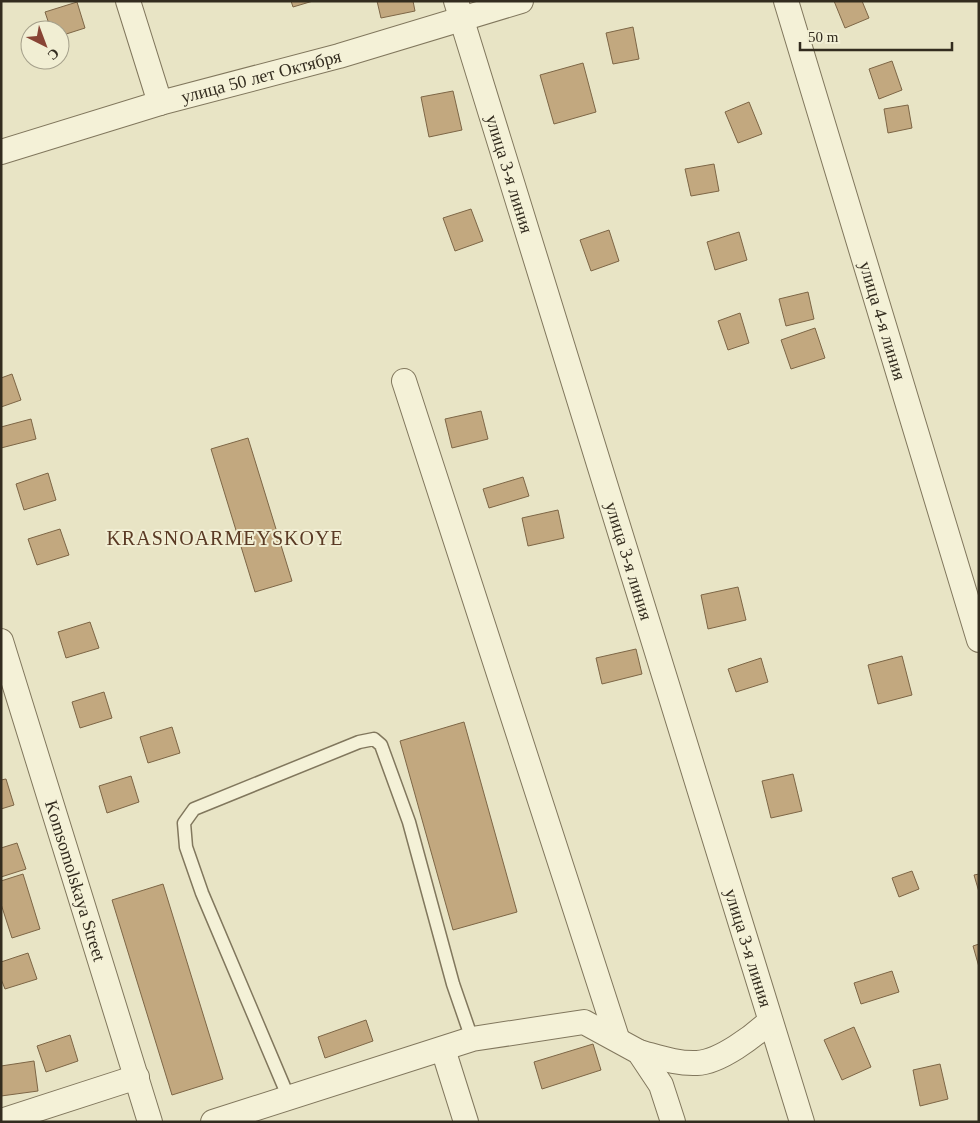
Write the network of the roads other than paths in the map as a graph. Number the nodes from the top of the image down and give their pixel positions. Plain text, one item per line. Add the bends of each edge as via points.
1 (128, 1) edge
2 (521, 1) edge
3 (786, 1) edge
4 (458, 10) edge
5 (160, 103) junction
6 (1, 152) edge
7 (404, 381) dead end
8 (979, 640) edge
9 (1, 641) edge
10 (770, 1021) junction
11 (617, 1038) junction
12 (472, 1039) junction
13 (443, 1049) junction
14 (639, 1052) junction
15 (137, 1077) junction
16 (288, 1096) junction
17 (1, 1122) edge
18 (150, 1122) edge
19 (213, 1122) edge
20 (466, 1122) edge
21 (673, 1122) edge
22 (802, 1122) edge

1 - 5 street
2 - 4 street, улица 50 лет Октября
3 - 8 street, улица 4-я линия
4 - 5 street, улица 50 лет Октября via 340,56
4 - 10 street, улица 3-я линия
5 - 6 street, улица 50 лет Октября
7 - 11 street
9 - 15 street, Komsomolskaya Street
10 - 14 street via 729,1052 698,1063 671,1061
10 - 22 street, улица 3-я линия
11 - 12 street via 584,1022
11 - 14 street
12 - 13 street
12 - 16 lane via 453,984 409,822 382,744 374,739 359,742 194,809 184,823 186,847 202,893
13 - 16 street
13 - 20 street
14 - 21 street via 661,1085
15 - 17 street
15 - 18 street, Komsomolskaya Street
16 - 19 street

